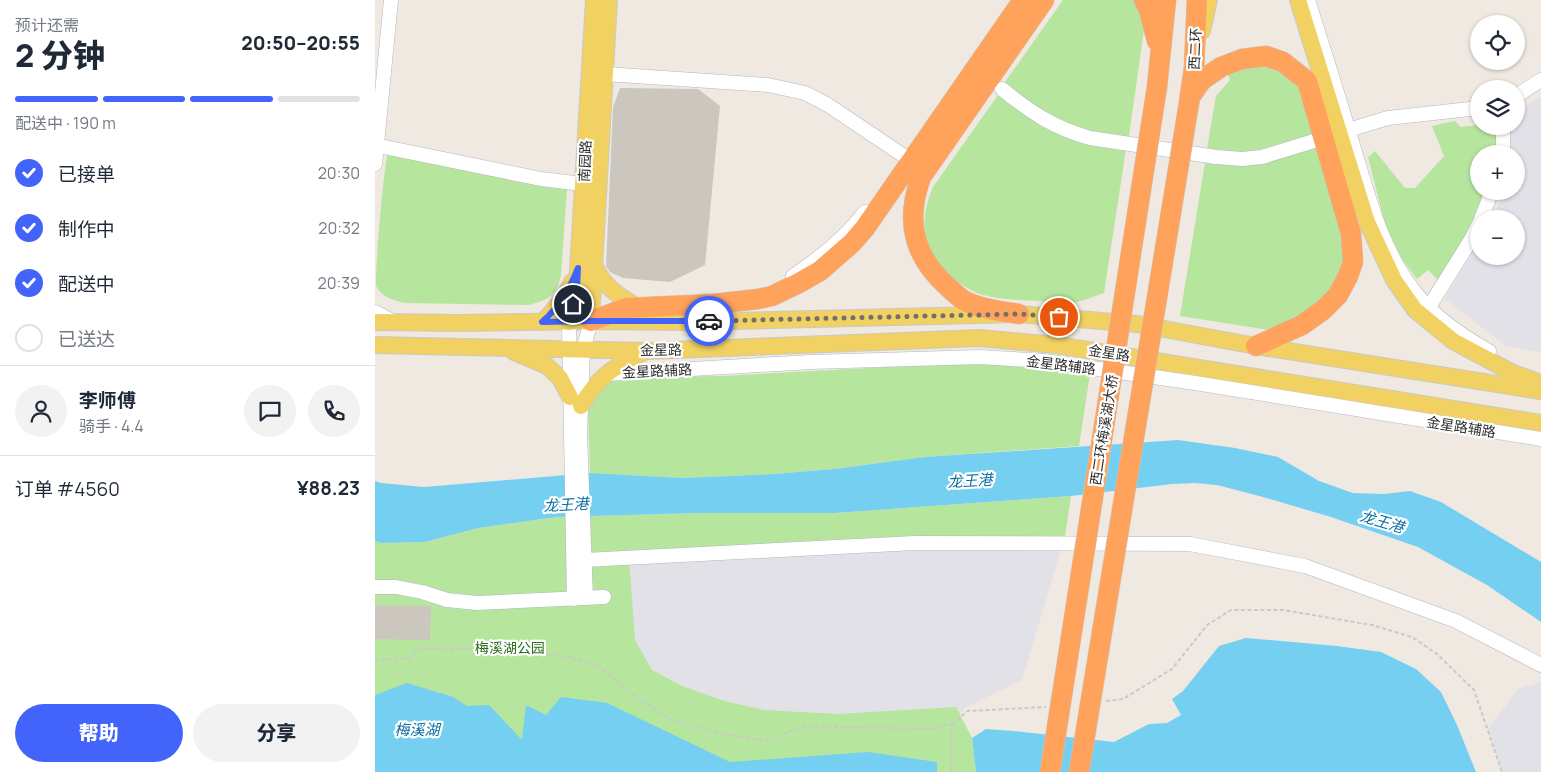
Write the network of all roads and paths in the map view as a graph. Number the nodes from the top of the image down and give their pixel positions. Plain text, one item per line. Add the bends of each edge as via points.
1 (385, 0) edge
2 (391, 0) edge
3 (594, 0) edge
4 (609, 0) edge
5 (1011, 0) edge
6 (1023, 0) edge
7 (1044, 0) edge
8 (1144, 0) edge
9 (1166, 0) edge
10 (1197, 0) edge
11 (1209, 0) edge
12 (1298, 0) edge
13 (1308, 0) edge
14 (381, 40) edge
15 (1160, 52) junction
16 (1194, 68) junction
17 (605, 74) junction
18 (1541, 80) edge
19 (1002, 89) dead end
20 (1525, 90) edge
21 (1190, 97) junction
22 (1470, 109) edge
23 (375, 121) edge
24 (1347, 130) junction
25 (1314, 141) dead end
26 (376, 145) edge
27 (904, 156) junction
28 (375, 164) edge
29 (583, 184) junction
30 (1470, 241) edge
31 (595, 267) junction
32 (578, 268) junction
33 (735, 302) junction
34 (1429, 307) junction
35 (637, 308) junction
36 (375, 312) edge
37 (1019, 314) junction
38 (591, 321) junction
39 (375, 322) edge
40 (395, 322) junction
41 (542, 322) junction
42 (569, 322) junction
43 (375, 345) edge
44 (1256, 346) junction
45 (505, 348) junction
46 (576, 350) junction
47 (647, 351) junction
48 (606, 374) junction
49 (1541, 383) edge
50 (1541, 390) edge
51 (576, 402) junction
52 (1541, 423) edge
53 (1541, 439) edge
54 (579, 560) junction
55 (375, 587) edge
56 (604, 597) dead end
57 (580, 598) junction
58 (375, 660) edge
59 (1541, 665) edge
60 (1103, 701) dead end
61 (1055, 706) dead end
62 (952, 725) junction
63 (951, 772) edge
64 (1050, 772) edge
65 (1079, 772) edge
66 (1502, 772) edge

1 - 14 street
2 - 14 street
3 - 29 main road, 南园路
4 - 17 main road, 南园路
5 - 27 street via 972,65
6 - 33 highway via 852,243 799,283 772,296
7 - 37 highway via 921,177 913,206 915,239 937,278 965,301 980,308
8 - 15 highway
9 - 15 highway
10 - 16 highway, 西二环
11 - 16 main road
12 - 49 main road via 1367,222 1394,280 1415,310 1453,341 1513,373
13 - 24 street
14 - 23 street
14 - 26 street
15 - 64 highway, 西二环梅溪湖大桥, bridge
16 - 21 highway, 西二环
17 - 27 street via 768,85 805,93
17 - 31 main road, 南园路
18 - 20 street
19 - 25 street via 1050,123 1098,139 1242,159 1262,157
21 - 44 highway via 1203,80 1221,67 1242,59 1266,56 1283,62 1307,80 1351,234 1353,262 1337,295 1302,325
21 - 65 highway, bridge
22 - 24 street via 1388,118
24 - 34 street via 1376,222 1392,258
26 - 28 street
26 - 29 street via 541,179
27 - 33 street via 872,204 830,249 774,288
29 - 32 main road, 南园路
30 - 34 street
31 - 35 main road via 615,294
31 - 38 main road, 南园路
32 - 41 main road via 568,293
32 - 42 main road, 南园路
33 - 35 highway
34 - 49 street via 1470,341
35 - 38 highway via 626,308
36 - 40 street
37 - 38 main road, 金星路 via 687,322
37 - 44 main road, 金星路 via 1137,324
38 - 42 main road, 金星路
38 - 46 street
39 - 40 main road, 金星路
40 - 41 main road, 金星路
41 - 42 main road, 金星路
42 - 46 street
43 - 45 main road, 金星路
44 - 50 main road, 金星路
45 - 46 main road, 金星路
45 - 51 main road via 547,366 560,378
46 - 47 main road, 金星路
46 - 51 street
47 - 48 main road
47 - 52 main road, 金星路 via 989,339 1075,348
48 - 51 main road
48 - 53 street, 金星路辅路 via 811,362 989,357 1044,361 1195,383
51 - 54 street
54 - 57 street
54 - 59 street via 915,543 1189,544 1305,566 1456,621
55 - 57 street via 397,587 477,604
56 - 57 street
58 - 62 path via 410,658 420,649 498,649 564,656 599,666 631,693 671,719 723,734 767,741 803,726 935,729 940,725
60 - 66 path via 1123,699 1172,669 1207,625 1231,610 1283,610 1372,625 1412,637 1437,654 1473,690
61 - 62 path via 967,711
62 - 63 path

